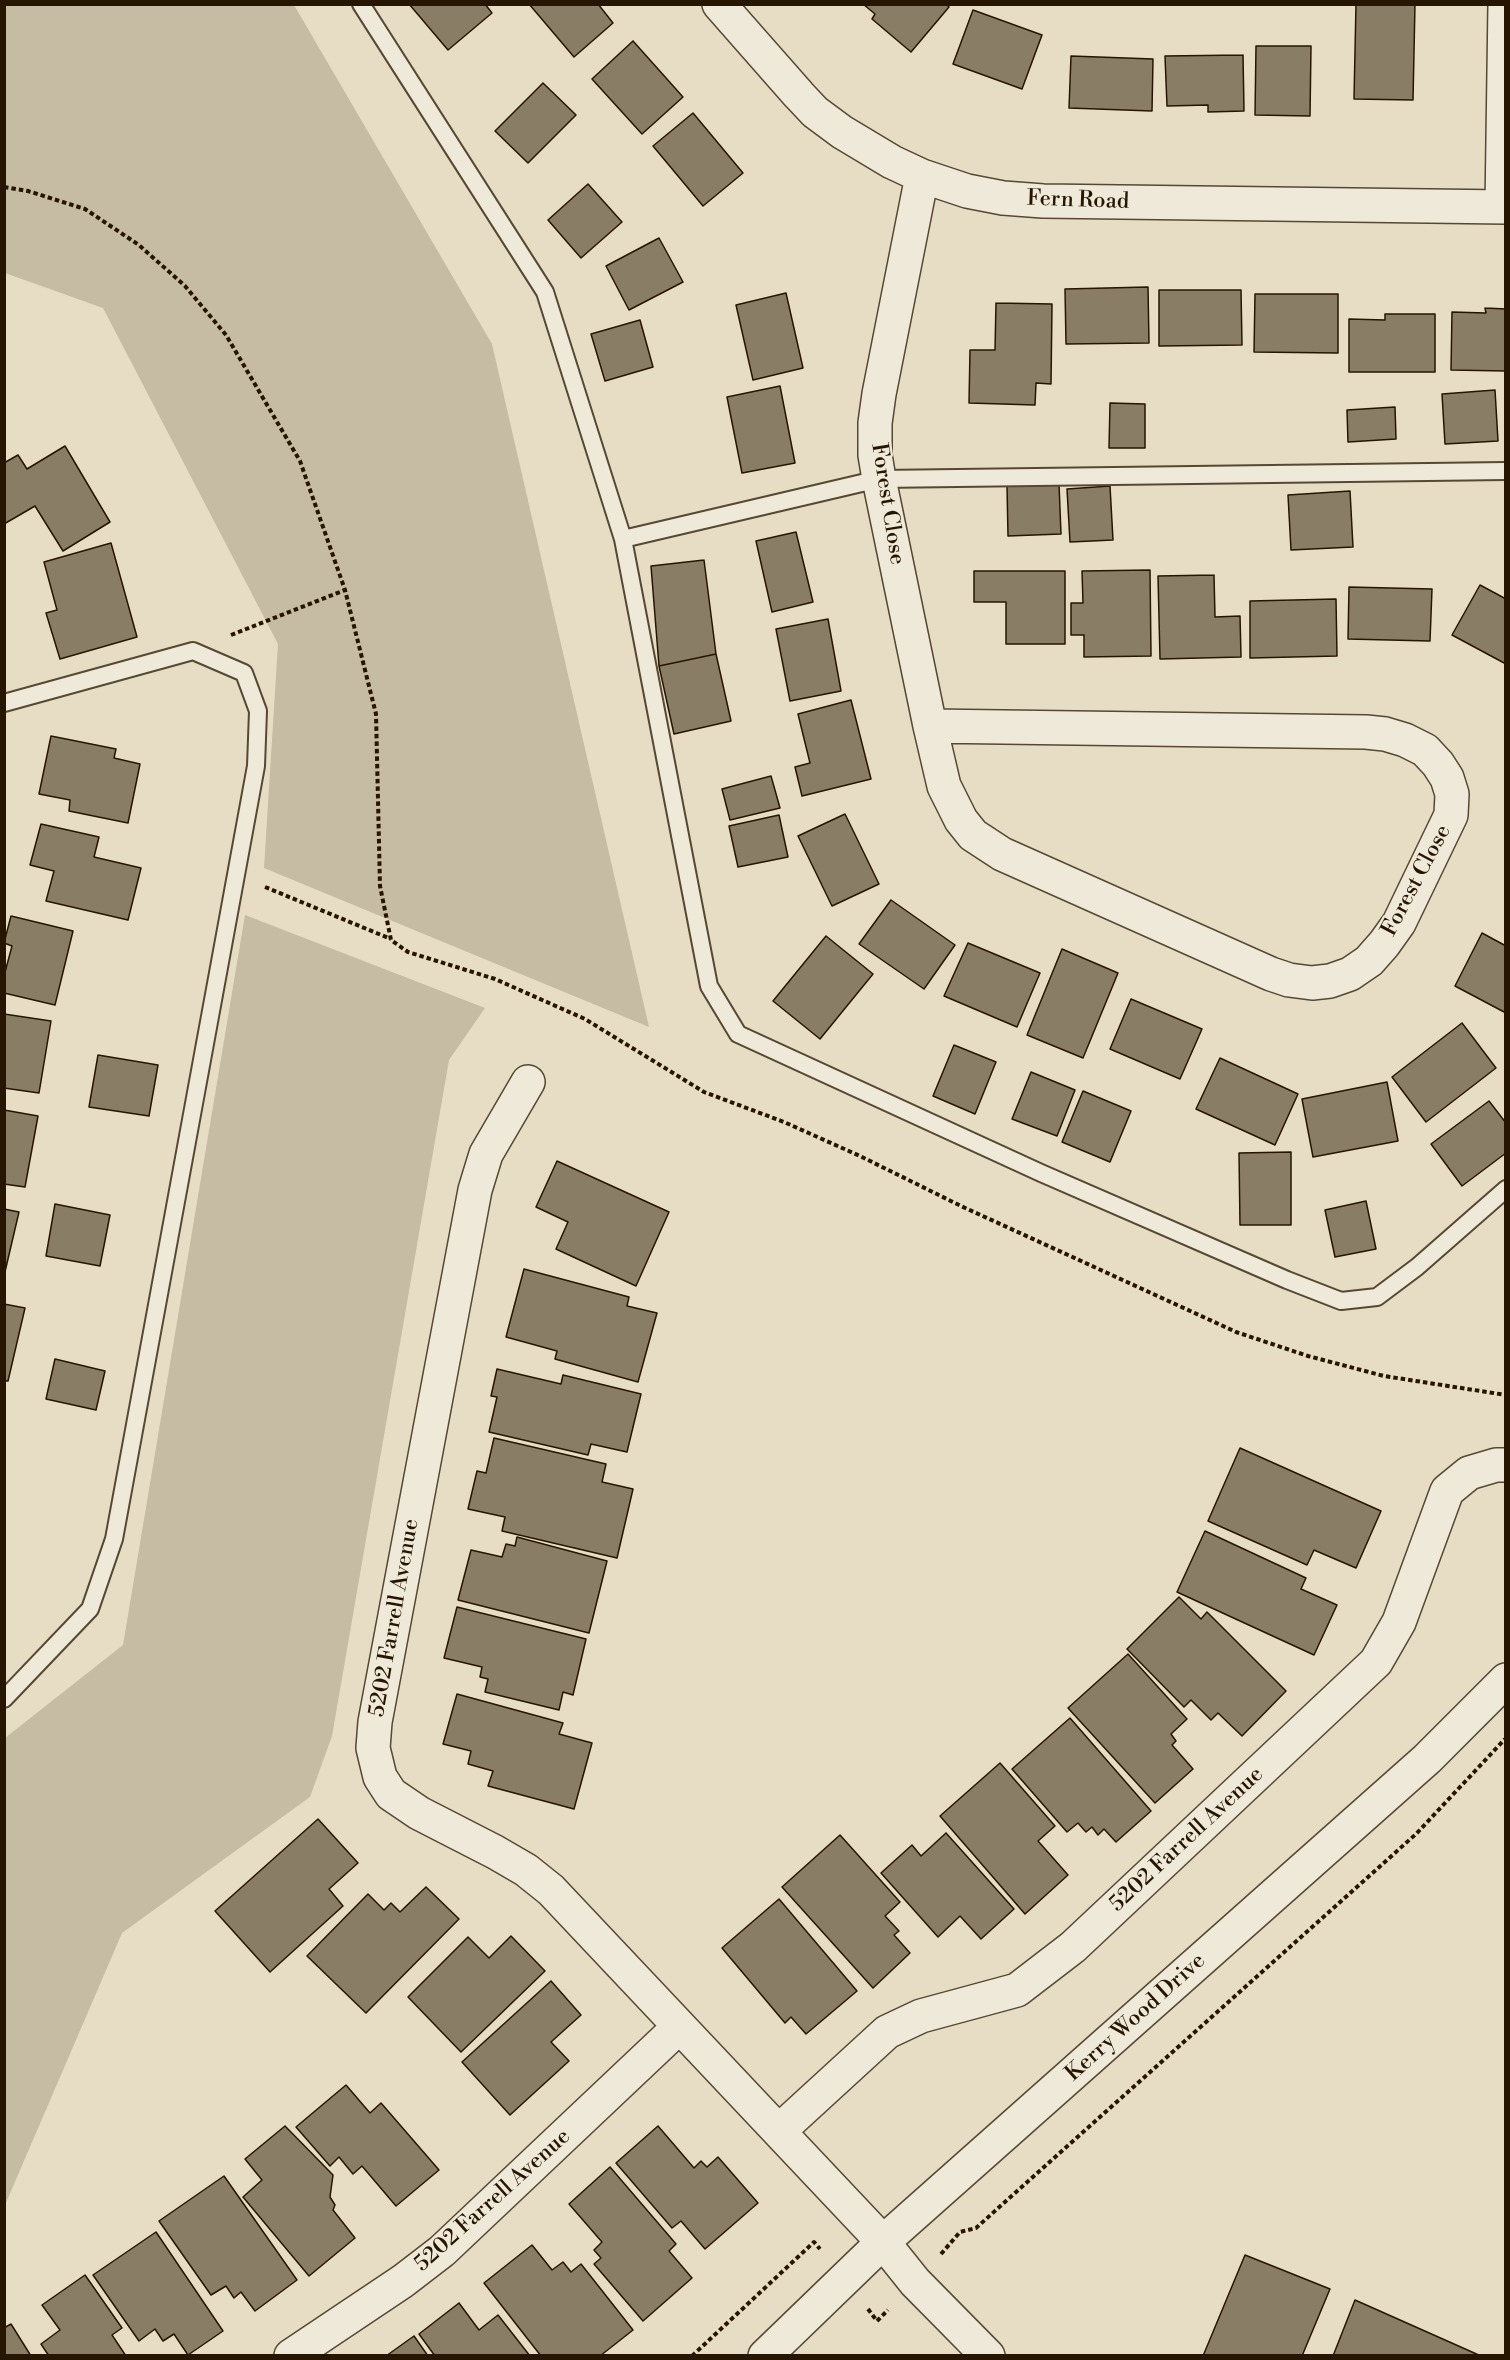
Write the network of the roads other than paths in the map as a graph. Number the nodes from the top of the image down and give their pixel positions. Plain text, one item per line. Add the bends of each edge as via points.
1 (361, 4) edge
2 (719, 4) edge
3 (1505, 4) edge
4 (922, 176) junction
5 (1504, 207) edge
6 (1506, 471) edge
7 (879, 479) junction
8 (623, 539) junction
9 (4, 703) edge
10 (930, 726) junction
11 (528, 1082) dead end
12 (1506, 1189) edge
13 (1506, 1465) edge
14 (1506, 1680) edge
15 (4, 1699) edge
16 (679, 2027) junction
17 (779, 2131) junction
18 (883, 2242) junction
19 (291, 2355) edge
20 (765, 2355) edge
21 (988, 2355) edge

1 - 8 lane via 545,292
2 - 4 street, Fern Road via 815,112 866,148
3 - 5 street
4 - 5 street, Fern Road via 967,191 1043,201
4 - 7 street, Forest Close via 879,394 875,455
6 - 7 lane
7 - 8 lane
7 - 10 street, Forest Close
8 - 12 lane via 709,986 738,1034 1041,1173 1341,1301 1377,1297
9 - 15 lane via 193,651 244,673 258,711 256,766 114,1539 90,1609
10 - 10 street, Forest Close via 944,786 973,835 1013,858 1290,980 1330,981 1370,961 1399,923 1451,815 1452,794 1438,764 1425,750 1385,734
11 - 16 street, 5202 Farrell Avenue via 486,1154 475,1190 373,1748 380,1777 391,1794 419,1814 526,1870 551,1890
13 - 17 street, 5202 Farrell Avenue via 1469,1473 1447,1491 1399,1622 1376,1662 1073,1947 1017,1990 921,2016 887,2032
14 - 18 street, Kerry Wood Drive via 1426,1759
16 - 17 street, 5202 Farrell Avenue
16 - 19 street, 5202 Farrell Avenue via 442,2252
17 - 18 street, 5202 Farrell Avenue
18 - 20 street, Kerry Wood Drive
18 - 21 street, 5202 Farrell Avenue via 915,2282

